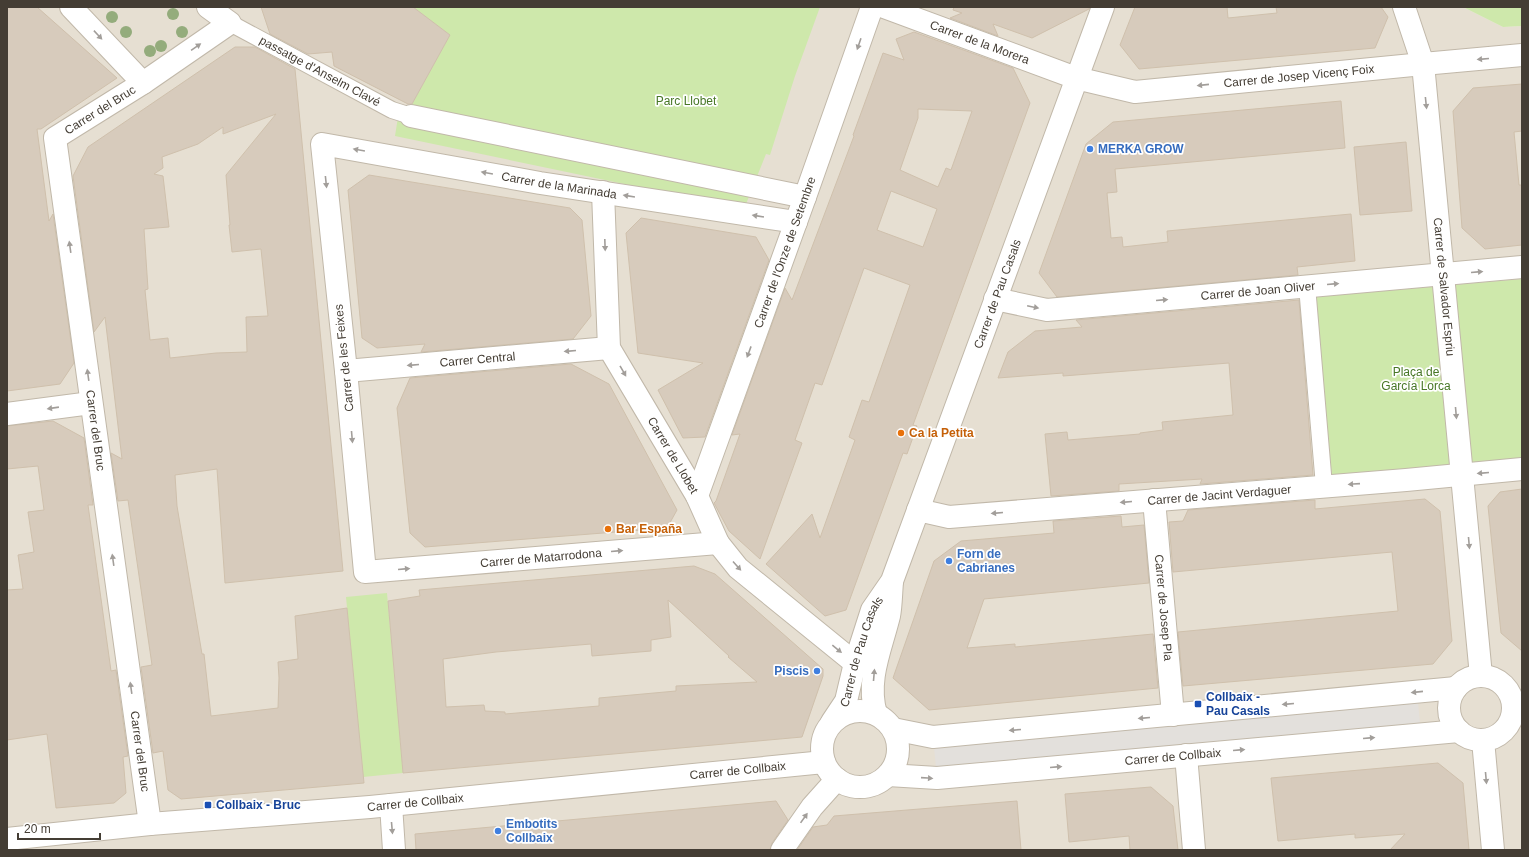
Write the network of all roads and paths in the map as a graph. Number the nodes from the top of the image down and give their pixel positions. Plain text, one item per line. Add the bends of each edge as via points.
1 (71, 7) edge
2 (208, 7) edge
3 (872, 7) edge
4 (884, 7) edge
5 (1103, 7) edge
6 (1404, 7) edge
7 (230, 23) junction
8 (1522, 55) edge
9 (1423, 64) junction
10 (1076, 78) junction
11 (143, 83) junction
12 (411, 116) joint
13 (322, 144) joint
14 (603, 192) junction
15 (805, 197) junction
16 (796, 222) junction
17 (1522, 267) edge
18 (1443, 275) junction
19 (1307, 286) junction
20 (995, 299) junction
21 (609, 348) junction
22 (346, 371) junction
23 (91, 403) junction
24 (7, 414) edge
25 (1522, 469) edge
26 (1462, 475) junction
27 (1324, 486) junction
28 (697, 496) junction
29 (1154, 500) junction
30 (918, 510) junction
31 (718, 543) junction
32 (365, 572) joint
33 (892, 581) junction
34 (855, 664) junction
35 (1481, 676) junction
36 (1512, 683) edge
37 (1456, 688) junction
38 (876, 714) junction
39 (1173, 715) junction
40 (832, 722) junction
41 (1514, 727) edge
42 (893, 729) junction
43 (1459, 731) junction
44 (1483, 740) junction
45 (1186, 755) junction
46 (824, 762) junction
47 (888, 775) junction
48 (837, 779) junction
49 (391, 805) junction
50 (150, 824) junction
51 (7, 839) edge
52 (394, 850) edge
53 (782, 850) edge
54 (1194, 850) edge
55 (1493, 850) edge

1 -> 11 street
2 - 7 street
3 -> 15 street, Carrer de l'Onze de Setembre
4 - 10 street, Carrer de la Morera
5 - 10 street, Carrer de Pau Casals
6 - 9 street, Carrer de Salvador Espriu
11 -> 7 street
7 - 12 lane, passatge d'Anselm Clavé via 392,110
8 -> 9 street, Carrer de Josep Vicenç Foix
9 -> 10 street, Carrer de Josep Vicenç Foix via 1135,92
9 -> 18 street, Carrer de Salvador Espriu
10 - 20 street, Carrer de Pau Casals
23 -> 11 street, Carrer del Bruc via 56,138
12 - 15 street
14 -> 13 street, Carrer de la Marinada
13 -> 22 street, Carrer de les Feixes
16 -> 14 street, Carrer de la Marinada
14 -> 21 street, Carrer de Llobet
15 - 16 street, Carrer de l'Onze de Setembre
16 -> 28 street, Carrer de l'Onze de Setembre
18 -> 17 street, Carrer de Joan Oliver
19 -> 18 street, Carrer de Joan Oliver
18 -> 26 street, Carrer de Salvador Espriu
20 -> 19 street, Carrer de Joan Oliver via 1047,310
19 - 27 lane
20 - 30 street, Carrer de Pau Casals
21 -> 22 street, Carrer Central
21 -> 28 street, Carrer de Llobet
22 -> 32 street, Carrer de les Feixes
23 -> 24 street
50 -> 23 street, Carrer del Bruc
25 -> 26 street, Carrer de Jacint Verdaguer
26 -> 27 street, Carrer de Jacint Verdaguer
26 -> 35 street, Carrer de Salvador Espriu
27 - 29 street, Carrer de Jacint Verdaguer
28 - 31 street, Carrer de Llobet
29 -> 30 street, Carrer de Jacint Verdaguer via 949,516
29 - 39 street, Carrer de Josep Pla
30 - 33 street, Carrer de Pau Casals
32 -> 31 street, Carrer de Matarrodona
31 -> 34 street, Carrer de Llobet via 738,568
33 - 34 street, Carrer de Pau Casals via 872,610
38 -> 33 street, Carrer de Pau Casals via 872,700 875,665 889,615
34 - 40 street, Carrer de Pau Casals via 846,701
35 - 36 street
35 - 37 street via 1467,679
36 - 41 street via 1508,691 1513,706 1510,720
37 -> 39 street
37 - 43 street via 1450,698 1449,710 1452,721
38 - 40 street via 853,711
38 - 42 street via 886,720
39 -> 42 street via 933,737
40 - 46 street via 822,741
41 - 44 street
42 - 47 street via 898,741 898,753 895,765
43 - 44 street via 1470,738
45 -> 43 street, Carrer de Collbaix
44 -> 55 street
47 -> 45 street, Carrer de Collbaix via 937,778
45 - 54 street
46 - 48 street via 829,772
46 - 49 street, Carrer de Collbaix
47 - 48 street via 876,784 863,787 849,786
53 -> 48 street via 812,807
49 - 50 street, Carrer de Collbaix
49 -> 52 street
50 - 51 street, Carrer de Collbaix

